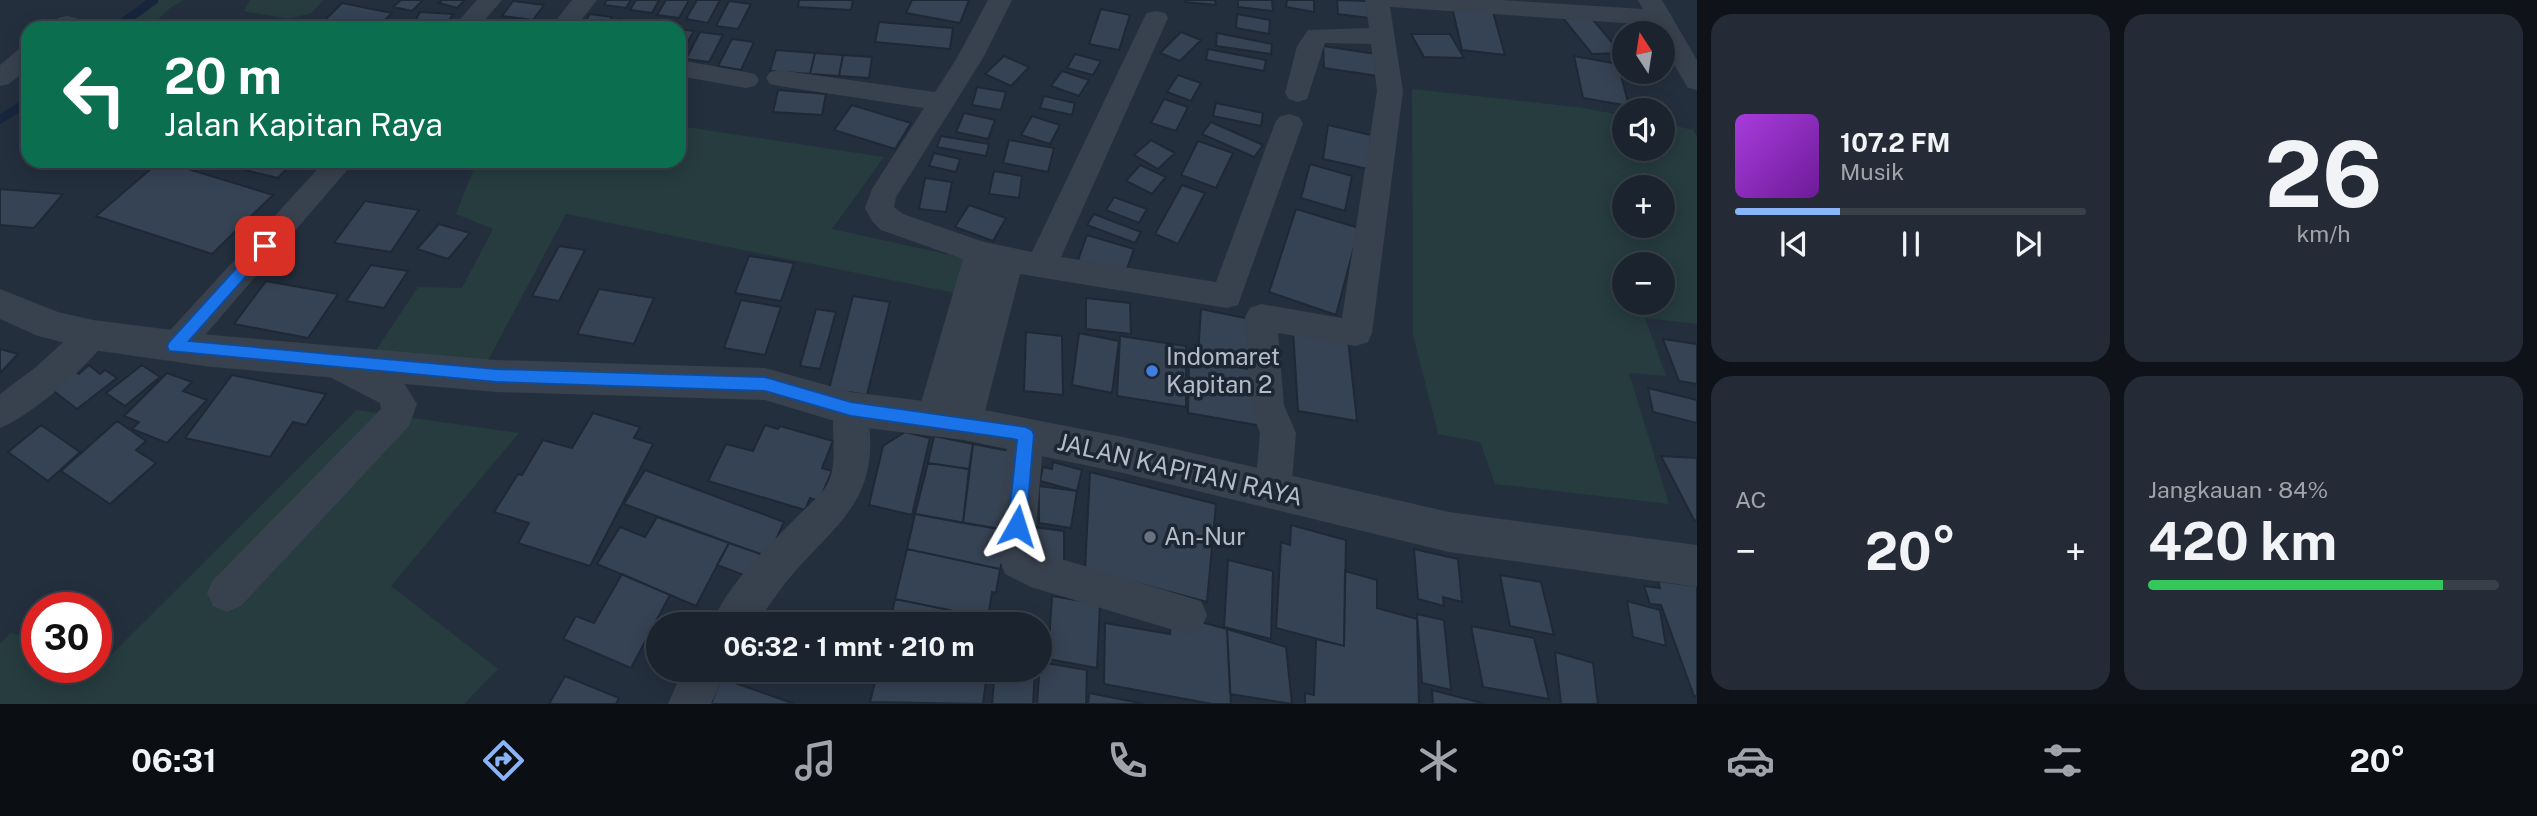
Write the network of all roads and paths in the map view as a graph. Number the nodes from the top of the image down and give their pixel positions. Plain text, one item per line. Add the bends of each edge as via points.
1 (491, 0) edge
2 (586, 0) edge
3 (1000, 0) edge
4 (1377, 0) edge
5 (1393, 0) edge
6 (1656, 9) edge
7 (1156, 18) dead end
8 (471, 21) edge
9 (568, 21) edge
10 (1382, 36) junction
11 (21, 61) edge
12 (686, 69) edge
13 (0, 78) edge
14 (779, 78) dead end
15 (746, 80) dead end
16 (1697, 82) edge
17 (1298, 93) dead end
18 (942, 102) junction
19 (1289, 123) dead end
20 (335, 168) edge
21 (994, 257) junction
22 (1041, 266) junction
23 (0, 303) edge
24 (93, 335) junction
25 (175, 346) junction
26 (332, 362) junction
27 (851, 409) junction
28 (0, 413) edge
29 (948, 421) junction
30 (1026, 435) junction
31 (1273, 492) junction
32 (1697, 566) edge
33 (227, 593) dead end
34 (741, 612) edge
35 (1186, 615) dead end
36 (699, 682) edge
37 (689, 704) edge

1 - 8 street
2 - 9 street
3 - 18 street
4 - 10 street
5 - 6 street
6 - 16 street
7 - 22 street
10 - 17 street via 1317,35
10 - 31 street via 1390,91 1356,333 1261,317 1267,405 1278,433
11 - 13 street
12 - 15 street
14 - 18 street
18 - 21 street via 878,204 881,213 892,222
19 - 22 street via 1227,296
20 - 25 street
21 - 22 street
21 - 29 street
23 - 24 street, JALAN KAPITAN RAYA via 51,325
24 - 25 street, JALAN KAPITAN RAYA
24 - 28 street
25 - 26 street, JALAN KAPITAN RAYA
26 - 27 street, JALAN KAPITAN RAYA via 496,376 765,384
26 - 33 street via 392,393 400,404 397,416
27 - 29 street, JALAN KAPITAN RAYA
27 - 34 street via 853,452 849,477 837,501 774,567
29 - 30 street, JALAN KAPITAN RAYA
30 - 31 street, JALAN KAPITAN RAYA
30 - 35 street via 1014,549 1019,561 1031,569
31 - 32 street, JALAN KAPITAN RAYA via 1449,532
36 - 37 street

